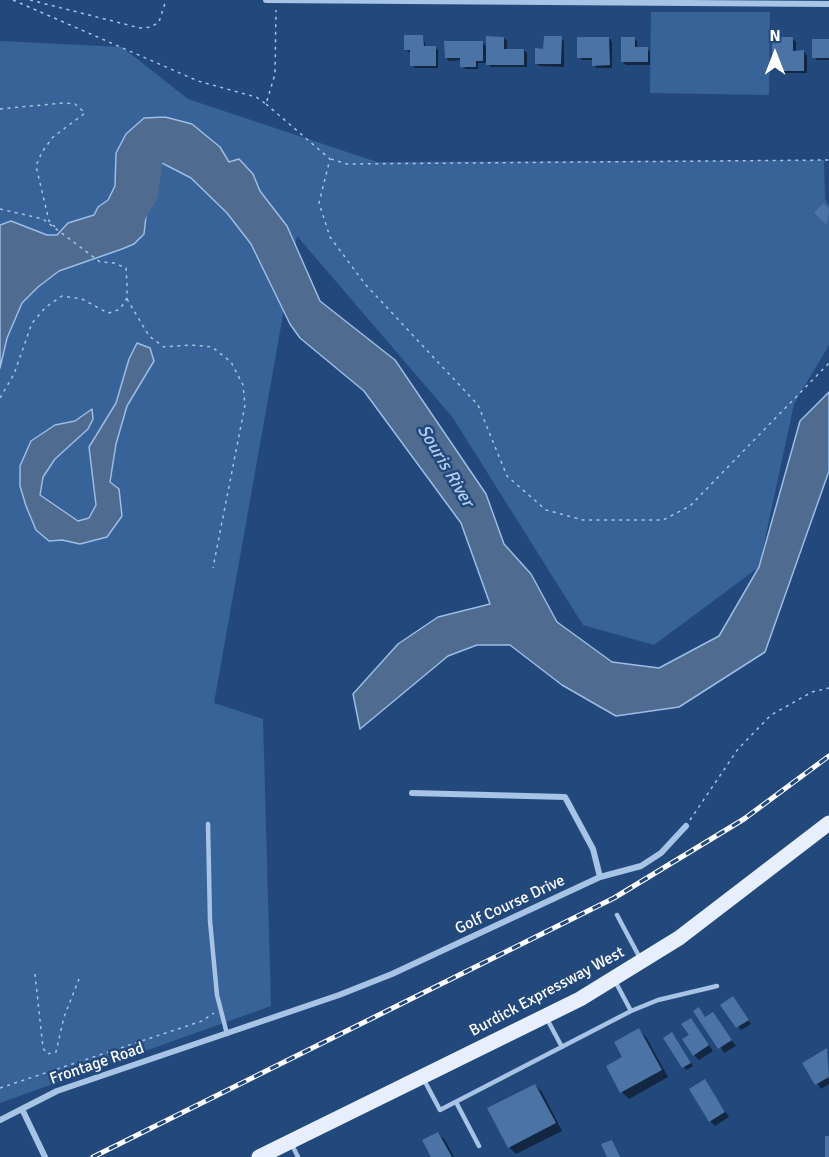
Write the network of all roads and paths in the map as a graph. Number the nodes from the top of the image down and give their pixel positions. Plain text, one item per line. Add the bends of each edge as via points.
1 (13, 0) edge
2 (30, 0) edge
3 (166, 0) edge
4 (266, 0) edge
5 (276, 0) edge
6 (335, 0) edge
7 (668, 1) edge
8 (808, 2) edge
9 (829, 4) edge
10 (266, 104) junction
11 (0, 109) edge
12 (330, 159) junction
13 (829, 160) edge
14 (0, 209) edge
15 (57, 230) junction
16 (127, 298) junction
17 (829, 363) edge
18 (0, 398) edge
19 (213, 568) dead end
20 (829, 688) edge
21 (412, 793) dead end
22 (829, 823) edge
23 (208, 824) dead end
24 (686, 826) joint
25 (600, 877) junction
26 (617, 915) dead end
27 (643, 962) junction
28 (34, 974) dead end
29 (79, 979) dead end
30 (614, 979) junction
31 (717, 986) dead end
32 (220, 1010) junction
33 (631, 1011) junction
34 (546, 1016) junction
35 (227, 1034) junction
36 (206, 1041) joint
37 (562, 1047) junction
38 (422, 1076) junction
39 (0, 1088) edge
40 (456, 1102) junction
41 (22, 1109) junction
42 (0, 1120) edge
43 (290, 1142) junction
44 (479, 1146) dead end
45 (45, 1157) edge
46 (259, 1157) edge
47 (298, 1157) edge

1 - 10 path via 198,81 256,97
2 - 3 path via 140,28 159,22
4 - 5 street
5 - 6 street
5 - 10 path via 274,74
6 - 7 street
7 - 8 street
8 - 9 street
10 - 12 path
11 - 15 path via 63,103 75,104 86,113 53,137 36,166 49,221
12 - 13 path via 346,164
12 - 17 path via 319,202 330,237 365,284 478,405 507,476 546,510 582,520 663,520 690,506
14 - 15 path via 43,219
15 - 16 path via 100,262 126,268
16 - 18 path via 120,309 108,313 82,299 62,296 46,307 32,323 14,374
16 - 19 path via 149,336 164,347 212,347 231,362 243,385 245,405
20 - 24 path via 812,692 771,715 738,749
21 - 25 street via 565,797 593,849
22 - 27 main road, Burdick Expressway West
23 - 32 lane via 210,921
24 - 25 street, Golf Course Drive via 649,861
25 - 35 street, Golf Course Drive via 392,974
26 - 27 lane
27 - 30 main road, Burdick Expressway West
28 - 29 path via 47,1054 56,1052
30 - 33 lane
30 - 34 main road, Burdick Expressway West
31 - 33 lane via 658,1000
32 - 35 lane
32 - 39 path via 202,1021
33 - 37 lane
34 - 37 lane
34 - 38 main road, Burdick Expressway West
35 - 36 street, Golf Course Drive
36 - 41 street, Frontage Road via 57,1091
37 - 40 lane
38 - 40 lane via 440,1110
38 - 43 main road, Burdick Expressway West
40 - 44 lane
41 - 42 street, Frontage Road
41 - 45 street
43 - 46 main road, Burdick Expressway West
43 - 47 lane

